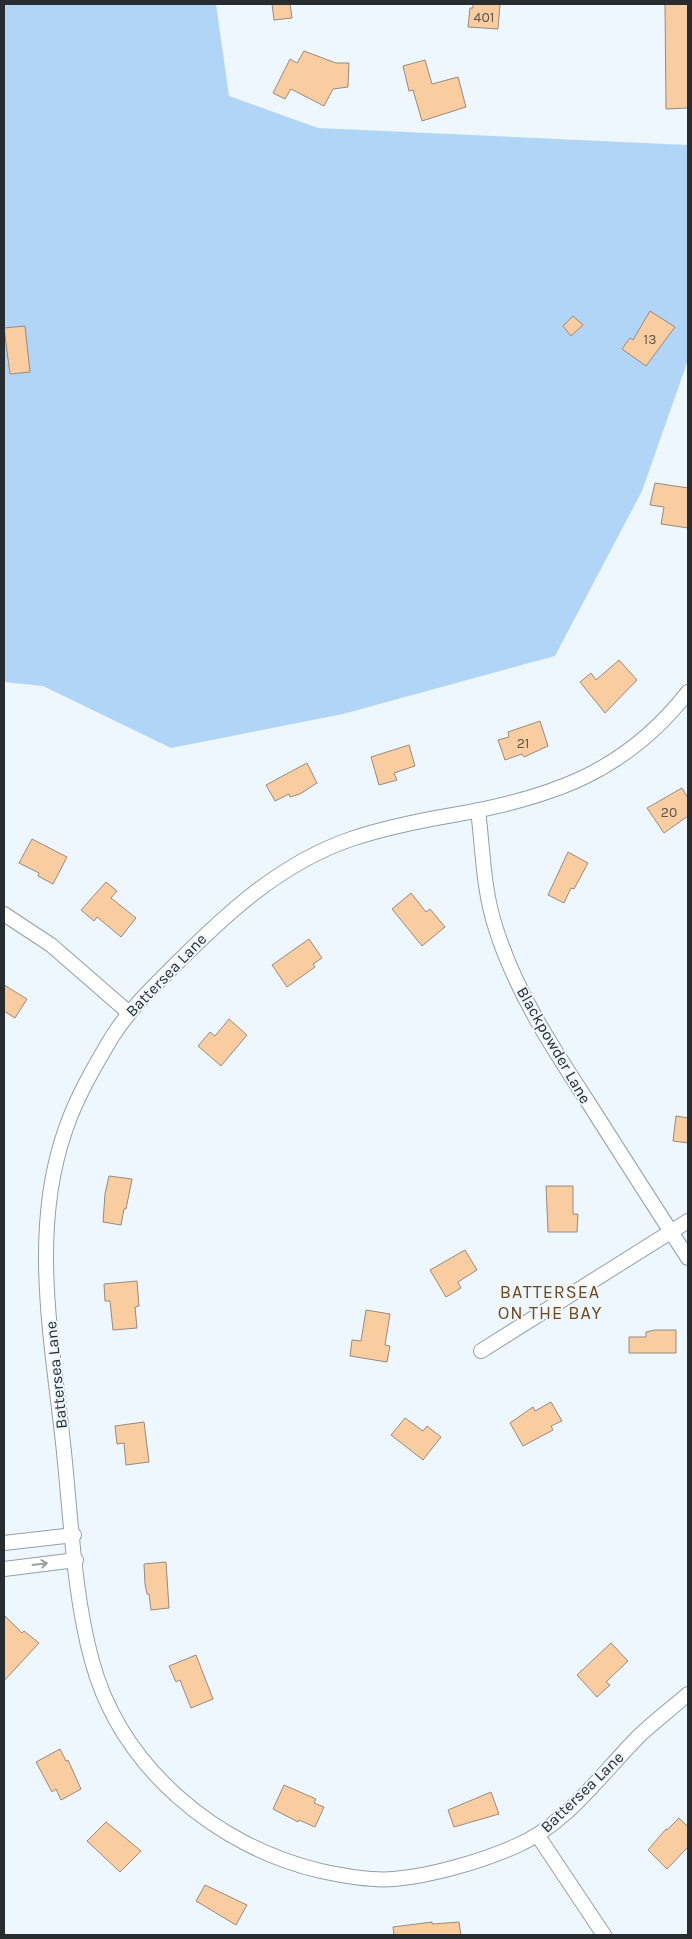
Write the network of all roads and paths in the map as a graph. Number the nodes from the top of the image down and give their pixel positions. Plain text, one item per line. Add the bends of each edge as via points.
1 (688, 692) edge
2 (478, 810) junction
3 (4, 914) edge
4 (128, 1012) junction
5 (688, 1221) edge
6 (671, 1232) junction
7 (688, 1258) edge
8 (481, 1351) dead end
9 (74, 1535) junction
10 (4, 1543) edge
11 (76, 1560) junction
12 (4, 1569) edge
13 (688, 1694) edge
14 (538, 1836) junction
15 (604, 1935) edge

1 - 2 street, Battersea Lane via 664,721 616,761 590,776 536,796
2 - 4 street, Battersea Lane via 387,828 346,840 296,864 229,911
2 - 6 street, Blackpowder Lane via 485,880 495,928 508,962 531,1010 562,1062
3 - 4 street via 51,945
4 - 9 street, Battersea Lane via 97,1063 69,1120 52,1177 46,1222 50,1327
5 - 6 street
6 - 7 street, Blackpowder Lane
6 - 8 street
9 - 10 street
9 - 11 street, Battersea Lane
12 -> 11 street
11 - 14 street, Battersea Lane via 92,1662 119,1723 157,1775 188,1806 238,1840 298,1865 341,1875 393,1879 463,1864
13 - 14 street, Battersea Lane via 645,1731
14 - 15 street

